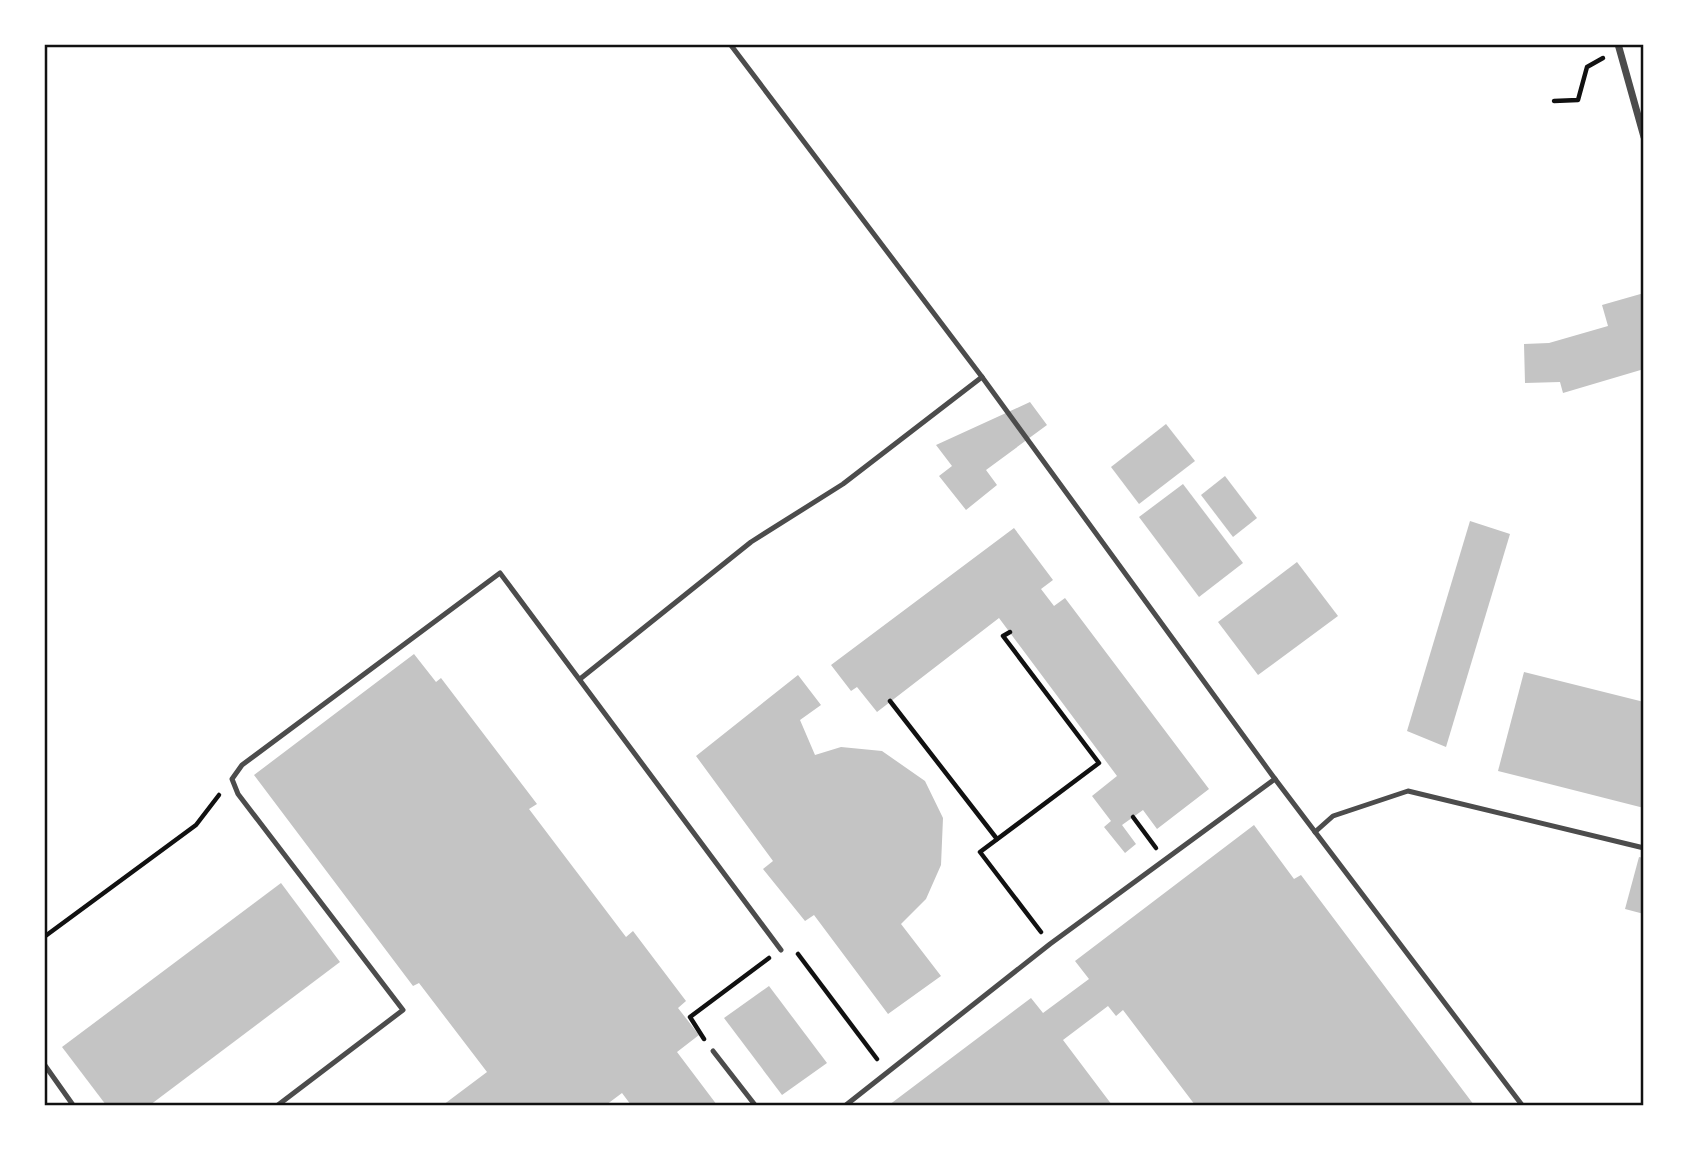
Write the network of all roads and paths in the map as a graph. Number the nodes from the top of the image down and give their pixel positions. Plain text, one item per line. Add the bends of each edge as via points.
1 (730, 44) edge
2 (1618, 46) edge
3 (1554, 101) dead end
4 (1644, 137) edge
5 (982, 377) junction
6 (1010, 632) dead end
7 (580, 679) junction
8 (890, 701) dead end
9 (232, 779) junction
10 (1275, 779) junction
11 (1133, 817) dead end
12 (1315, 832) junction
13 (998, 839) junction
14 (1644, 848) edge
15 (1165, 859) junction
16 (44, 937) edge
17 (1049, 944) junction
18 (780, 950) junction
19 (713, 1051) joint
20 (44, 1064) edge
21 (888, 1073) junction
22 (72, 1105) edge
23 (278, 1105) edge
24 (755, 1105) edge
25 (846, 1105) edge
26 (1522, 1105) edge

1 - 5 lane
2 - 3 path via 1587,67 1578,100
2 - 4 street
5 - 7 lane via 843,484 751,542
5 - 10 lane
6 - 13 path via 1003,636 1099,762
7 - 9 lane via 500,573 242,765
7 - 18 lane
8 - 13 path
9 - 16 path via 196,825
9 - 23 lane via 238,794 402,1010
10 - 12 lane
10 - 15 lane
11 - 15 path
12 - 14 lane via 1333,816 1408,791
12 - 26 lane
13 - 17 path via 980,852
15 - 17 lane
17 - 21 lane
18 - 19 path via 690,1017
18 - 21 path via 790,943
19 - 24 lane
20 - 22 lane
21 - 25 lane

